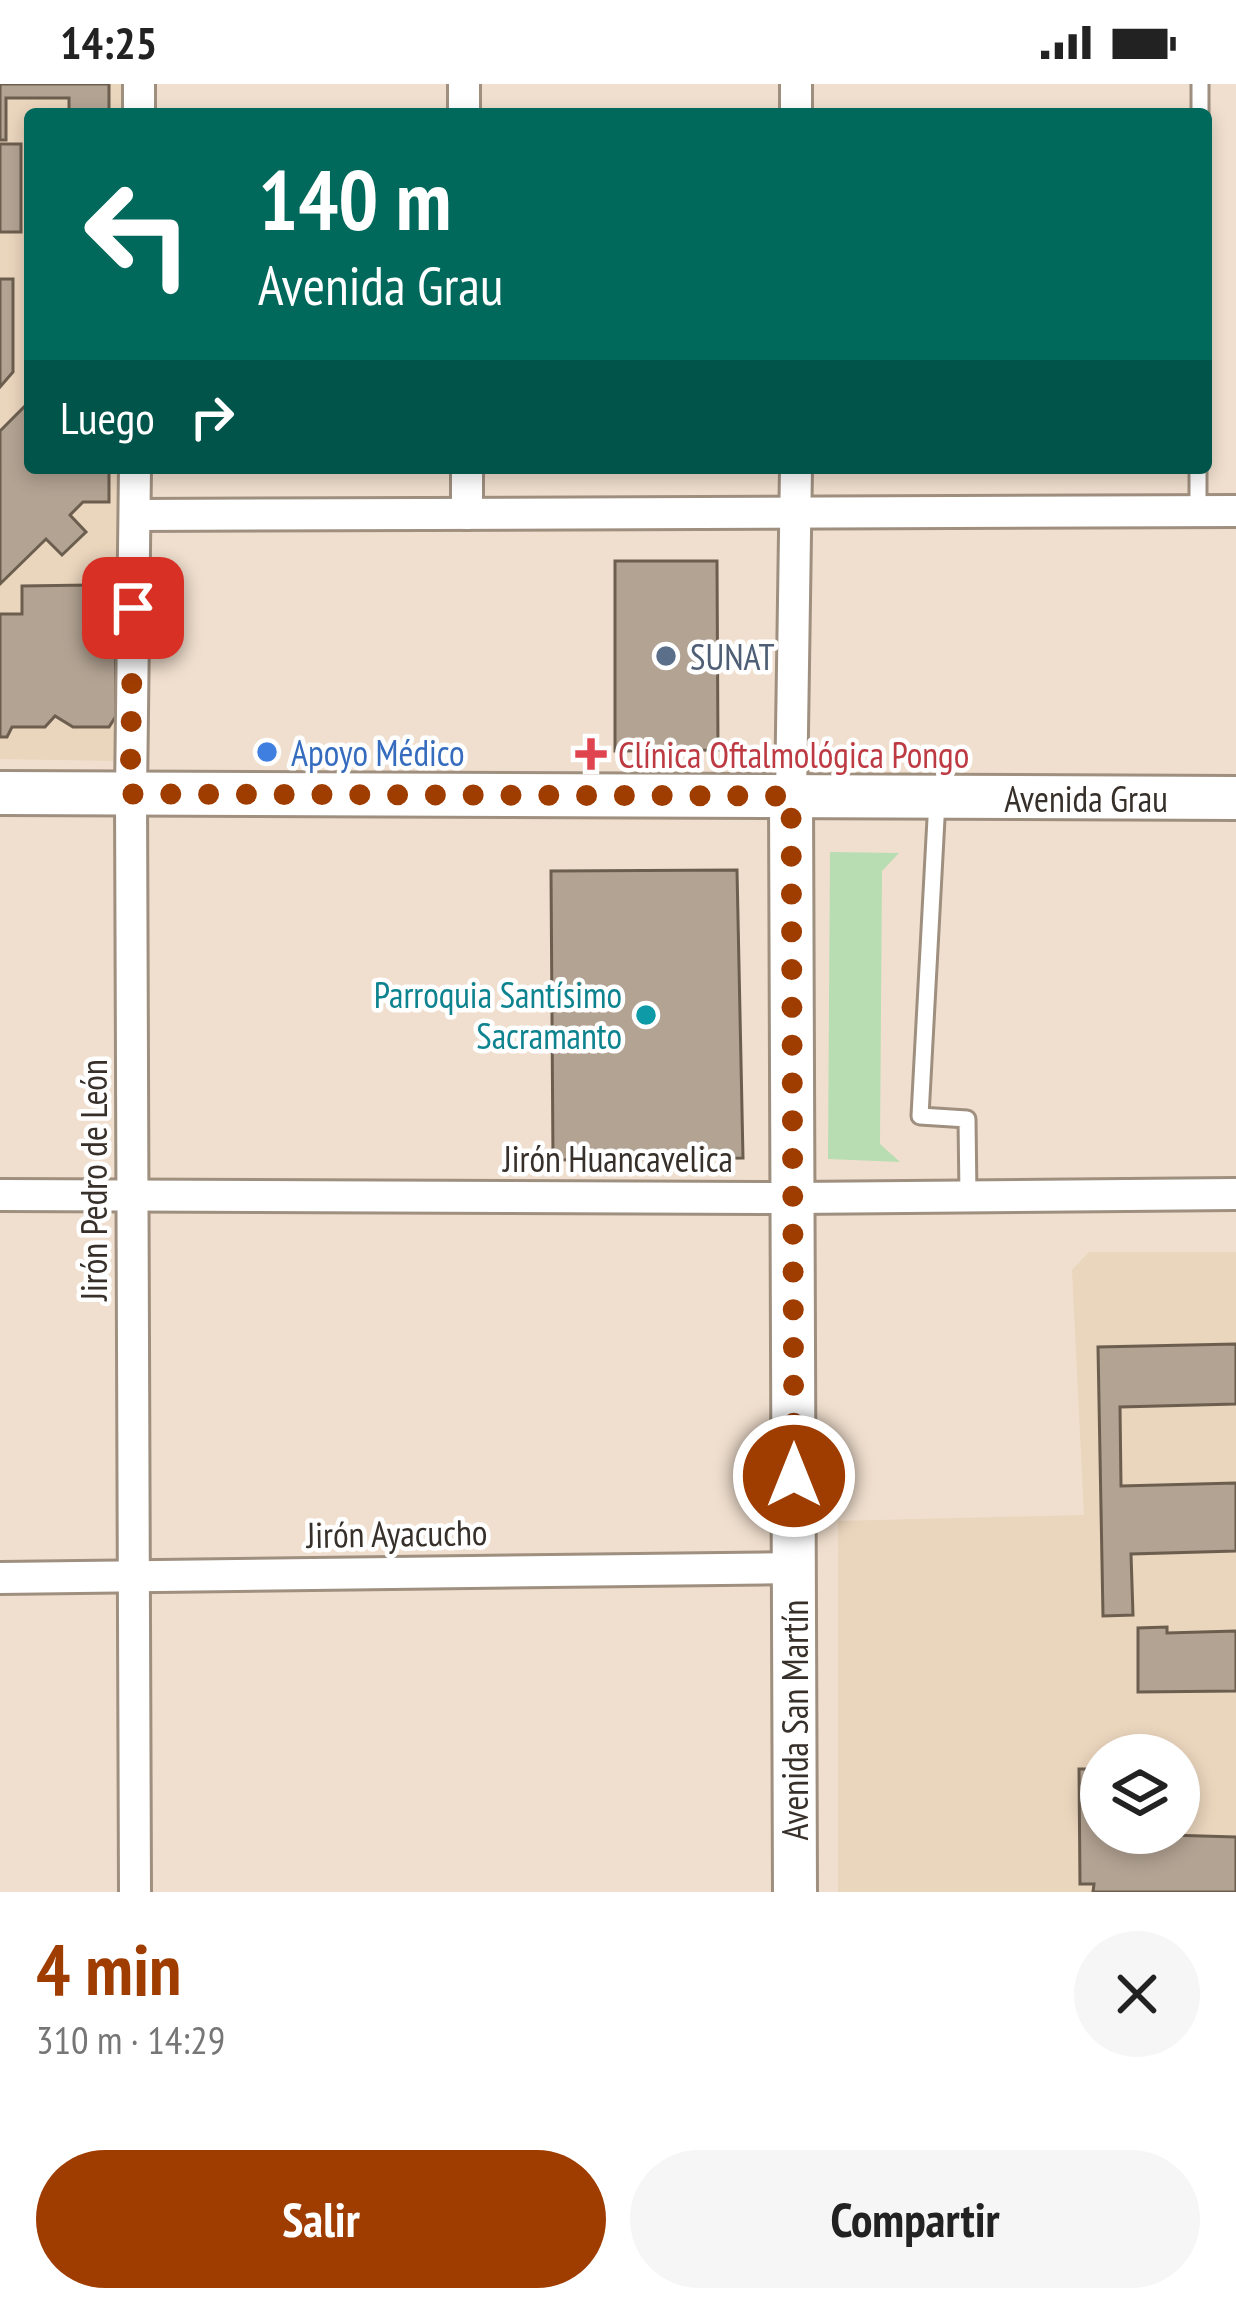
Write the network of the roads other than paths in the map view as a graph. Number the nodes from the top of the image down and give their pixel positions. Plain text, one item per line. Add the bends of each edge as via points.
1 (135, 474) edge
2 (466, 474) edge
3 (796, 474) edge
4 (1198, 474) edge
5 (1198, 511) junction
6 (1236, 511) edge
7 (796, 512) junction
8 (467, 514) junction
9 (135, 515) junction
10 (0, 793) edge
11 (130, 794) junction
12 (791, 796) junction
13 (938, 797) junction
14 (1236, 798) edge
15 (132, 1194) junction
16 (1236, 1194) edge
17 (0, 1195) edge
18 (968, 1196) junction
19 (795, 1198) junction
20 (794, 1568) junction
21 (134, 1575) junction
22 (0, 1578) edge
23 (135, 1892) edge
24 (795, 1892) edge

1 - 9 street, Jirón Pedro de León
2 - 8 street
3 - 7 street, Avenida San Martín
4 - 5 lane
5 - 6 street
5 - 7 street
7 - 8 street
7 - 12 street, Avenida San Martín
8 - 9 street
9 - 11 street, Jirón Pedro de León
10 - 11 main road, Avenida Grau
11 - 12 main road, Avenida Grau
11 - 15 street, Jirón Pedro de León
12 - 13 main road, Avenida Grau
12 - 19 main road, Avenida San Martín
13 - 14 main road, Avenida Grau
13 - 18 lane via 920,1116 968,1119
15 - 17 street, Jirón Huancavelica
15 - 19 street, Jirón Huancavelica
15 - 21 street, Jirón Pedro de León
16 - 18 street, Jirón Huancavelica
18 - 19 street, Jirón Huancavelica
19 - 20 main road, Avenida San Martín
20 - 21 street, Jirón Ayacucho
20 - 24 main road, Avenida San Martín
21 - 22 street, Jirón Ayacucho
21 - 23 street, Jirón Pedro de León

